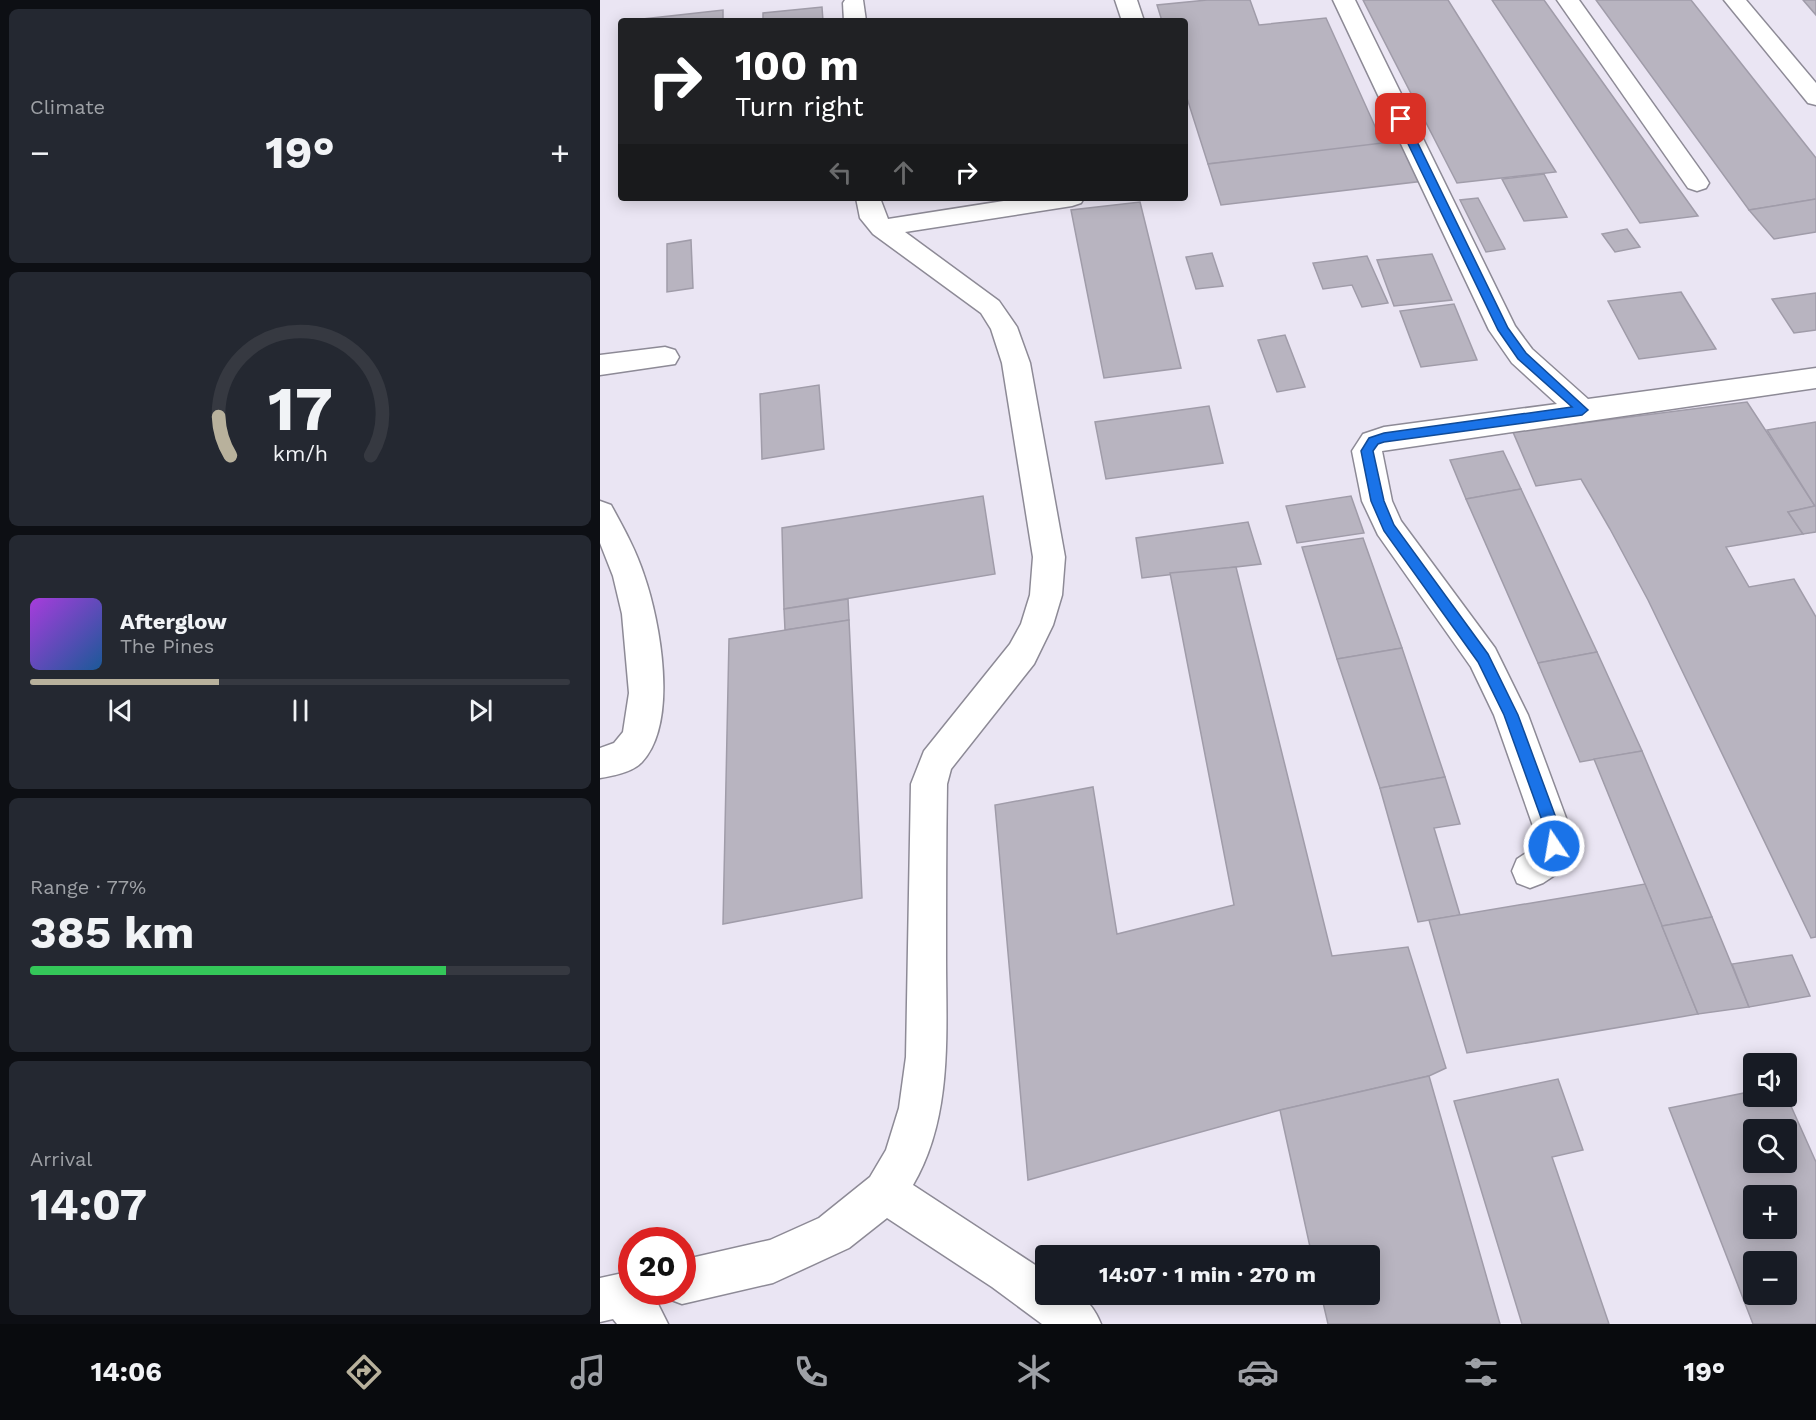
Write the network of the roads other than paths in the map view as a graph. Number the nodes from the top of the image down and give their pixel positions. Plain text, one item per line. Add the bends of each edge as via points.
1 (1126, 0) edge
2 (1344, 0) edge
3 (1568, 0) edge
4 (1735, 0) edge
5 (1132, 18) edge
6 (1816, 99) edge
7 (1697, 183) dead end
8 (1033, 201) edge
9 (875, 213) edge
10 (665, 357) dead end
11 (600, 365) edge
12 (1816, 378) edge
13 (1582, 410) junction
14 (600, 513) edge
15 (600, 763) edge
16 (1530, 872) dead end
17 (885, 1192) junction
18 (696, 1279) edge
19 (1079, 1324) edge

1 - 5 lane
2 - 13 lane via 1503,330 1522,356
3 - 7 lane
4 - 6 lane
8 - 9 lane
9 - 17 lane via 990,307 1004,327 1016,363 1049,557 1046,595 1027,645 1002,682 955,735 936,762 929,784 927,1058 920,1108 904,1160
10 - 11 lane
12 - 13 lane
13 - 16 lane via 1384,438 1373,441 1367,451 1377,501 1389,528 1483,658 1511,715 1551,826 1554,846 1548,859
14 - 15 lane via 637,601 645,684 640,734 631,750 615,760
17 - 18 lane via 834,1233 773,1261
17 - 19 lane via 1008,1271

